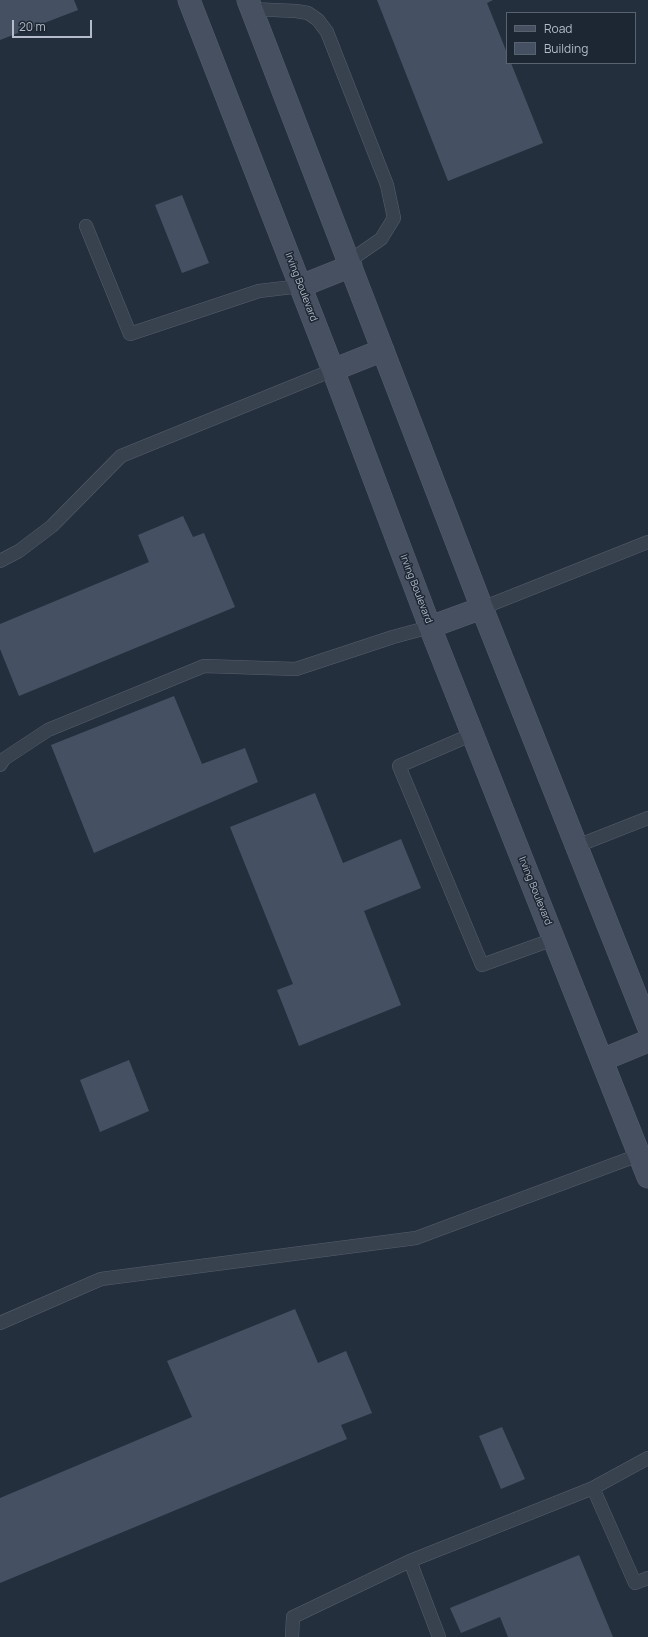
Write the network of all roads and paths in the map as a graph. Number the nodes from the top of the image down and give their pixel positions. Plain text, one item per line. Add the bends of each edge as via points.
1 (189, 0) edge
2 (250, 4) edge
3 (86, 226) dead end
4 (350, 264) junction
5 (301, 286) junction
6 (383, 350) junction
7 (333, 370) junction
8 (648, 542) edge
9 (0, 561) edge
10 (482, 608) junction
11 (430, 627) junction
12 (473, 734) junction
13 (0, 765) edge
14 (648, 818) edge
15 (577, 846) junction
16 (554, 939) junction
17 (648, 1026) edge
18 (648, 1041) edge
19 (602, 1060) junction
20 (644, 1153) edge
21 (648, 1177) edge
22 (0, 1324) edge
23 (648, 1458) edge
24 (593, 1488) junction
25 (410, 1561) junction
26 (648, 1578) edge
27 (292, 1637) edge
28 (439, 1637) edge

1 - 5 main road, Irving Boulevard
2 - 4 main road
2 - 4 lane via 308,13 318,20 327,32 388,185 394,218 381,239
3 - 5 lane via 130,334 259,291
4 - 5 main road
4 - 6 main road
5 - 7 main road, Irving Boulevard
6 - 7 main road
6 - 10 main road
7 - 9 lane via 120,456 52,526 19,551
7 - 11 main road, Irving Boulevard
8 - 10 lane
10 - 11 main road
10 - 15 main road
11 - 12 main road, Irving Boulevard
11 - 13 lane via 296,669 204,666 48,730 4,759
12 - 16 main road, Irving Boulevard
12 - 16 lane via 399,766 482,965
14 - 15 lane
15 - 17 main road
16 - 19 main road, Irving Boulevard
18 - 19 main road
19 - 20 main road, Irving Boulevard
20 - 21 main road, Irving Boulevard
20 - 22 lane via 416,1238 101,1279
23 - 24 lane
24 - 25 lane
24 - 26 lane via 635,1584
25 - 27 lane via 293,1617
25 - 28 lane

